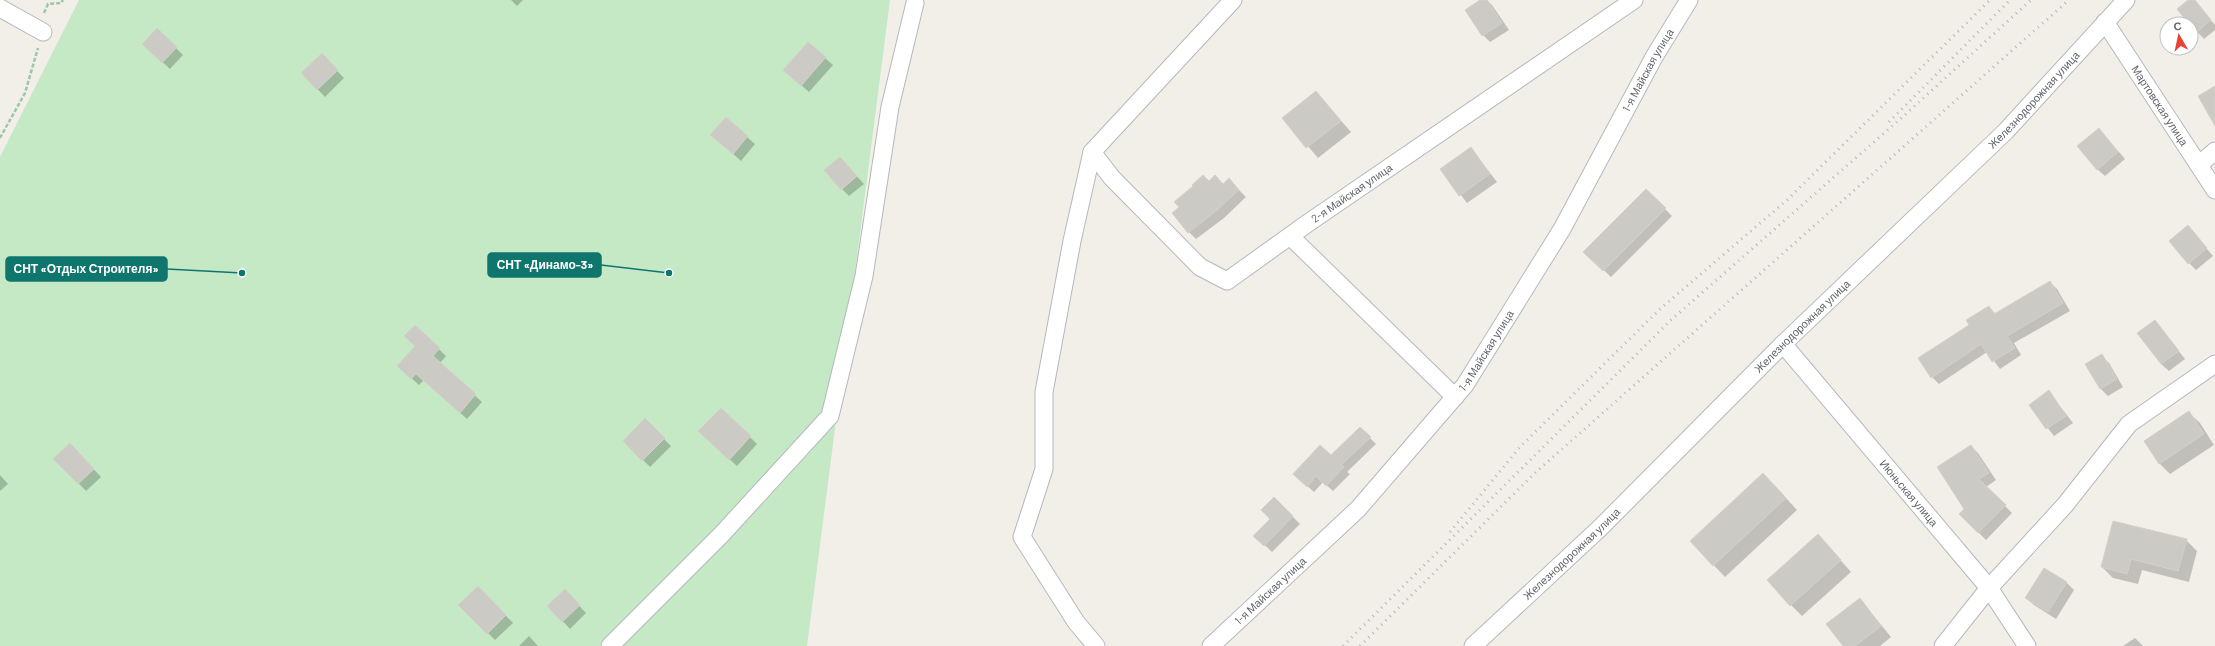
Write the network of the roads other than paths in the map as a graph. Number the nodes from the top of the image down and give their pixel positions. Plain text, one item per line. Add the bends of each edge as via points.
1 (1233, 0) edge
2 (1634, 0) edge
3 (1689, 0) edge
4 (2126, 0) edge
5 (915, 3) dead end
6 (0, 8) edge
7 (2105, 22) junction
8 (42, 32) road end
9 (2215, 151) edge
10 (1092, 152) junction
11 (2200, 164) junction
12 (2215, 190) edge
13 (1290, 236) junction
14 (1783, 344) junction
15 (2215, 364) edge
16 (1455, 397) junction
17 (1989, 588) junction
18 (610, 646) edge
19 (1096, 646) edge
20 (1211, 646) edge
21 (1473, 646) edge
22 (1943, 646) edge
23 (2027, 646) edge

1 - 10 street
2 - 13 street, 2-я Майская улица
3 - 16 street, 1-я Майская улица via 1654,57 1562,229
4 - 7 street, Железнодорожная улица
5 - 18 street via 890,107 864,276 830,416 722,534
6 - 8 street
7 - 11 street, Мартовская улица
7 - 14 street, Железнодорожная улица via 2006,131
9 - 11 street
10 - 13 street, 2-я Майская улица via 1112,178 1200,267 1227,281
10 - 19 street via 1072,241 1044,392 1044,469 1022,537 1076,622
11 - 12 street, Мартовская улица
13 - 16 street
14 - 17 street, Июньская улица
14 - 21 street, Железнодорожная улица via 1600,528
15 - 17 street via 2130,424 2064,505
16 - 20 street, 1-я Майская улица via 1358,509
17 - 22 street
17 - 23 street, Июньская улица

